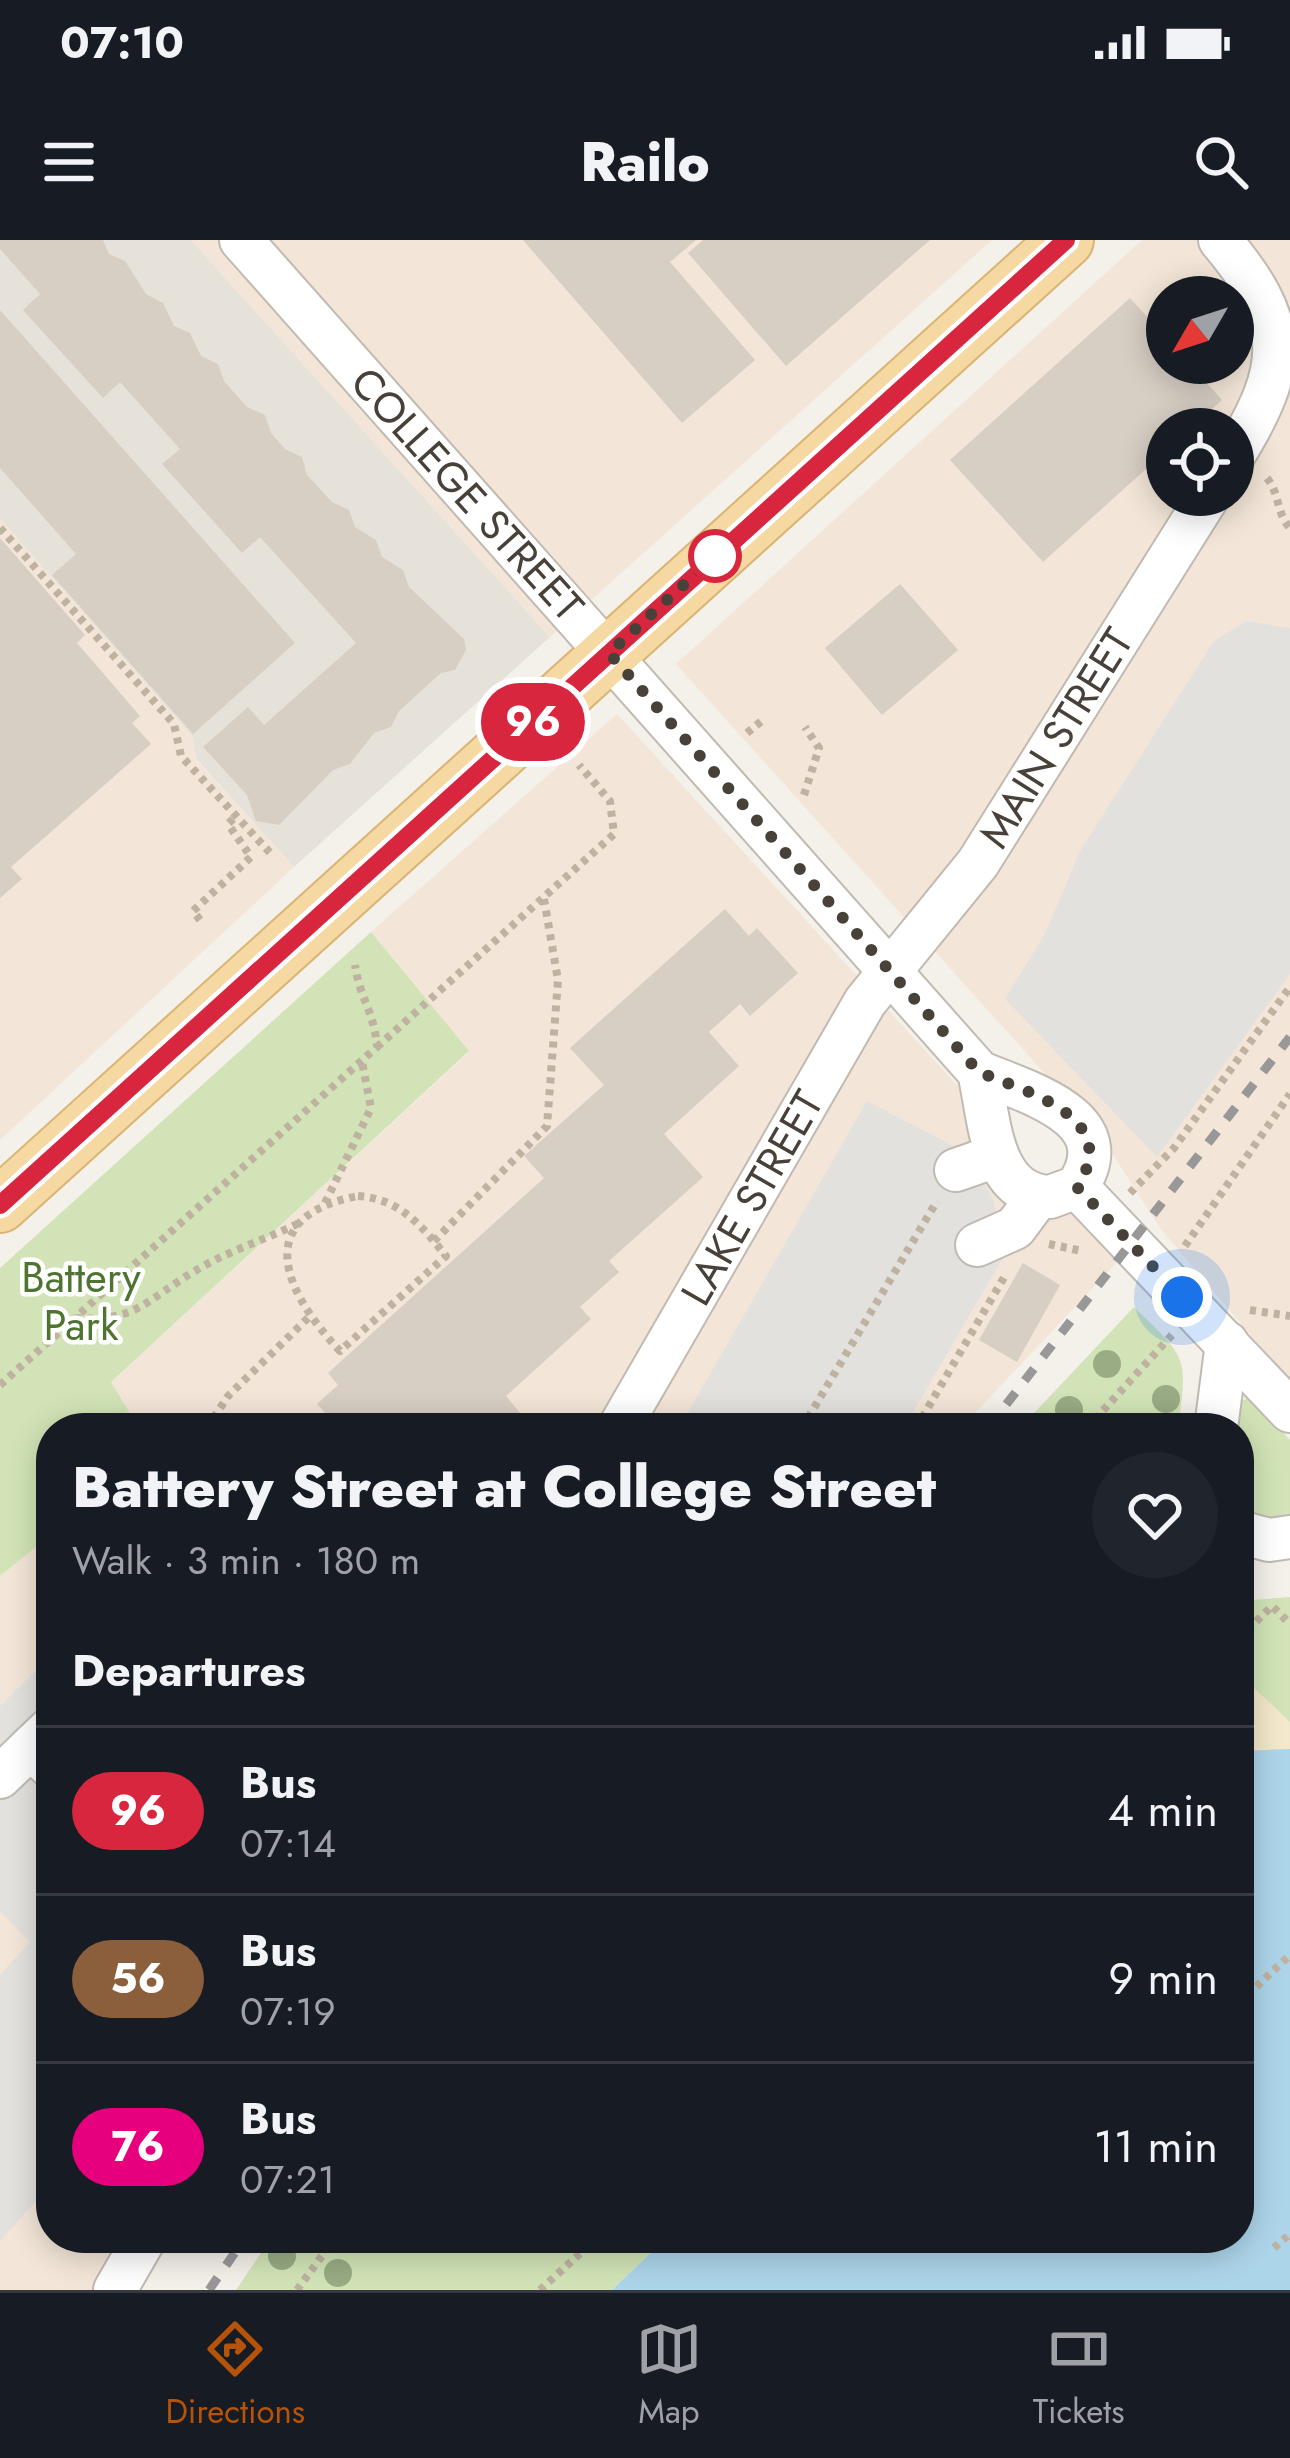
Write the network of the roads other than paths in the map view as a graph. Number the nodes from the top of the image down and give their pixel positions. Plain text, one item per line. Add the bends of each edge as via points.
1 (241, 240) edge
2 (1066, 240) edge
3 (1220, 240) edge
4 (1254, 452) edge
5 (1196, 516) edge
6 (609, 653) junction
7 (890, 971) junction
8 (979, 1072) junction
9 (1058, 1192) junction
10 (0, 1205) edge
11 (993, 1258) road end
12 (1235, 1326) junction
13 (1290, 1412) edge
14 (629, 1413) edge
15 (1219, 1413) edge
16 (1254, 1536) edge
17 (1290, 1537) edge
18 (136, 2253) edge
19 (115, 2290) edge

1 - 6 street, COLLEGE STREET
2 - 6 main road
3 - 4 street via 1255,280 1278,340
5 - 7 street, MAIN STREET via 978,862
6 - 7 street, COLLEGE STREET
6 - 10 main road
7 - 8 street, COLLEGE STREET
7 - 14 street, LAKE STREET
8 - 9 street, COLLEGE STREET via 967,1172
8 - 9 street, COLLEGE STREET via 1069,1112 1089,1161
9 - 11 street
9 - 12 street
12 - 13 street
12 - 15 street
16 - 17 street
18 - 19 street

